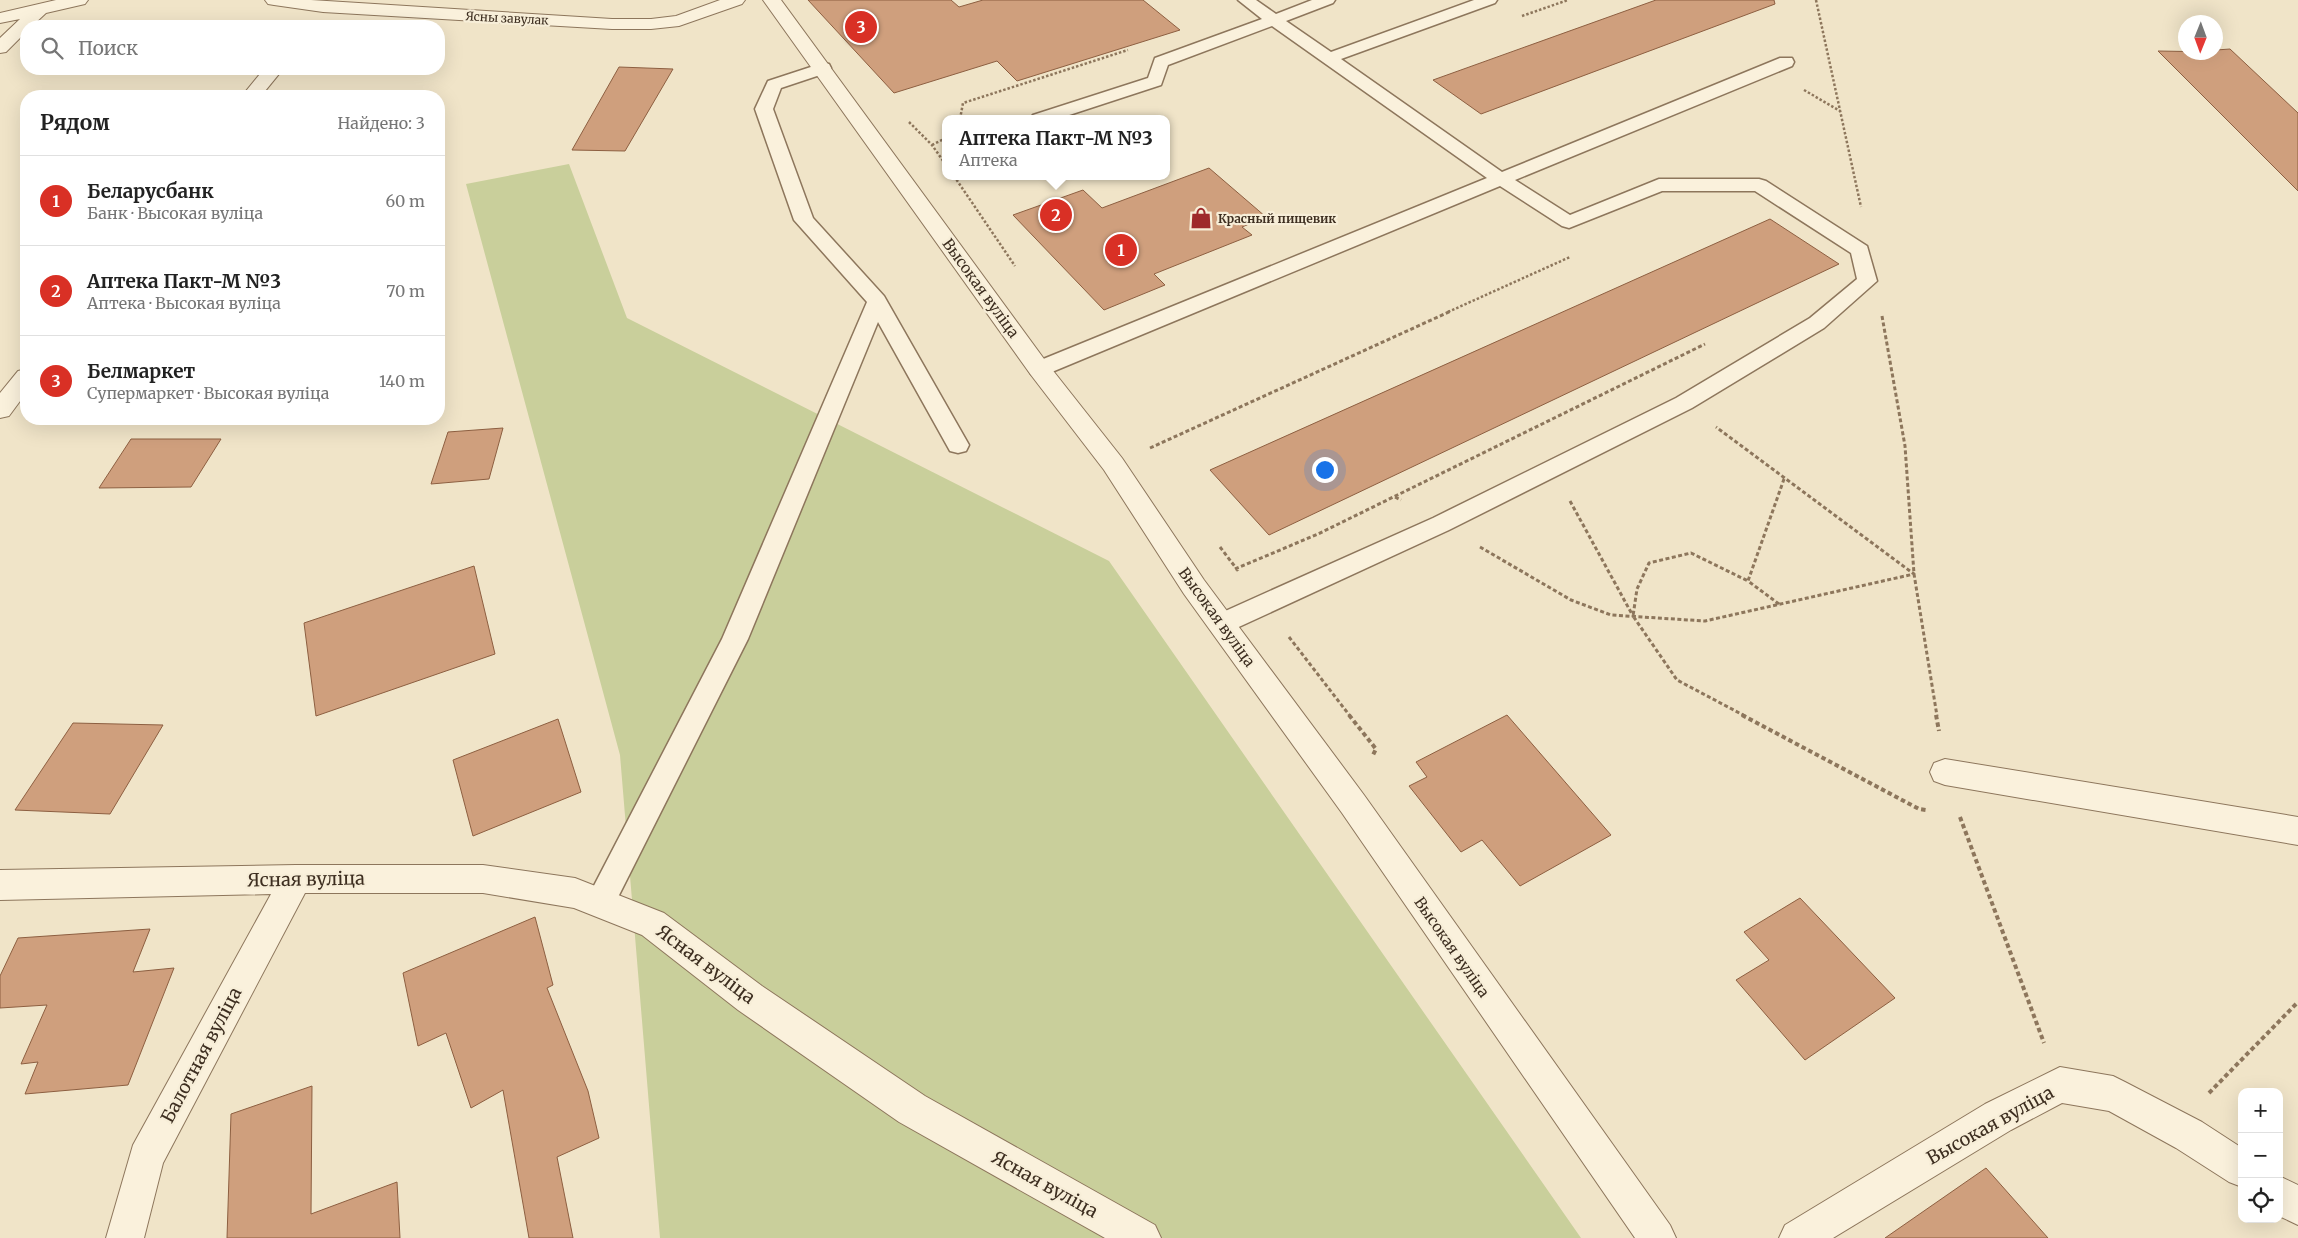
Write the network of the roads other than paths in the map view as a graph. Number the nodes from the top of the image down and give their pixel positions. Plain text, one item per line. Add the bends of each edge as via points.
1 (79, 0) edge
2 (274, 0) edge
3 (736, 0) edge
4 (772, 0) edge
5 (1246, 0) edge
6 (1327, 0) edge
7 (1489, 0) edge
8 (45, 4) edge
9 (321, 9) edge
10 (0, 18) edge
11 (1275, 19) junction
12 (29, 20) edge
13 (20, 28) edge
14 (0, 48) edge
15 (1330, 58) junction
16 (1786, 62) dead end
17 (823, 68) junction
18 (269, 75) edge
19 (257, 90) edge
20 (1052, 115) edge
21 (1499, 178) junction
22 (878, 301) junction
23 (1038, 369) junction
24 (20, 385) edge
25 (0, 410) edge
26 (958, 445) dead end
27 (1221, 624) junction
28 (1945, 772) road end
29 (2298, 831) edge
30 (296, 879) junction
31 (0, 885) edge
32 (600, 903) junction
33 (2238, 1167) edge
34 (2283, 1197) edge
35 (2298, 1206) edge
36 (125, 1238) edge
37 (1142, 1238) edge
38 (1656, 1238) edge
39 (1798, 1238) edge

1 - 8 street
2 - 9 street, Ясны завулак
3 - 9 street, Ясны завулак via 679,21 651,24
4 - 17 street, Высокая вуліца
5 - 11 lane
6 - 11 lane
7 - 15 lane
8 - 10 street
8 - 12 street
11 - 15 lane
11 - 20 lane via 1160,62 1155,81
13 - 14 street
15 - 21 lane
16 - 21 lane
17 - 22 lane via 774,85 764,109 804,220
17 - 23 street, Высокая вуліца
18 - 19 street
21 - 23 lane
21 - 27 lane via 1569,222 1659,185 1759,185 1860,250 1868,260 1867,281 1817,323 1684,403 1441,524
22 - 26 lane
22 - 32 lane via 735,639
23 - 27 street, Высокая вуліца via 1113,464
24 - 25 street
27 - 38 street, Высокая вуліца via 1353,804
28 - 29 street
30 - 31 street, Ясная вуліца
30 - 32 street, Ясная вуліца via 483,879 575,894
30 - 36 street, Балотная вуліца via 146,1158
32 - 37 street, Ясная вуліца via 653,924 750,998 912,1108
33 - 39 street, Высокая вуліца via 2113,1094 2060,1085 1998,1117
34 - 35 street

